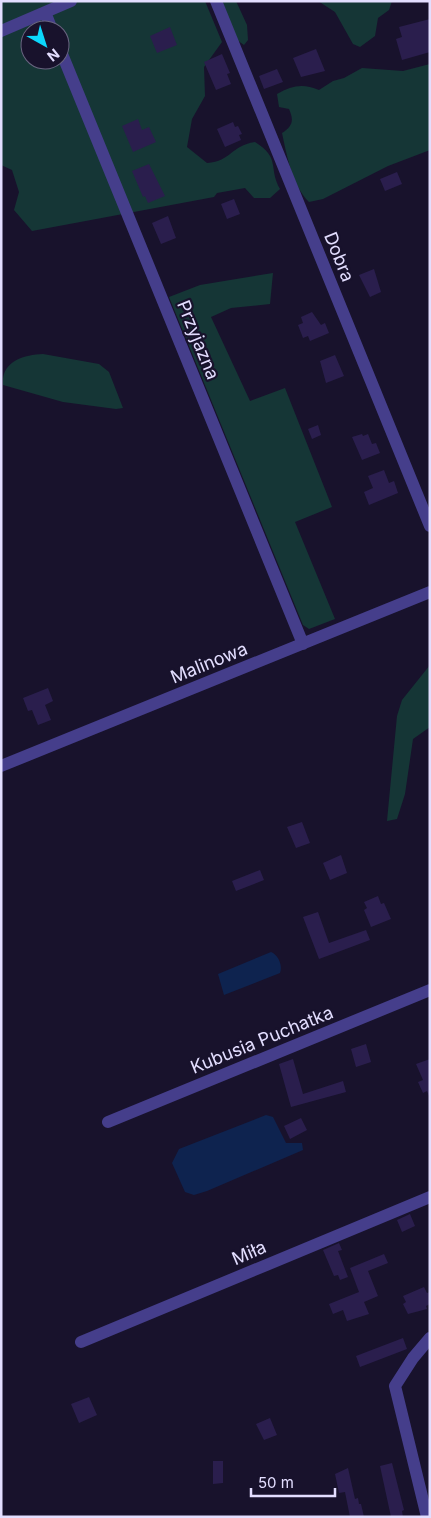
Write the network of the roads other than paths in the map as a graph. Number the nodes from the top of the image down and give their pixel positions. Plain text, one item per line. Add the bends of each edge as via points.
1 (71, 1) edge
2 (216, 1) edge
3 (45, 12) junction
4 (48, 20) edge
5 (1, 31) edge
6 (69, 70) edge
7 (430, 526) edge
8 (430, 592) edge
9 (303, 644) junction
10 (1, 766) edge
11 (430, 990) edge
12 (108, 1122) dead end
13 (430, 1197) edge
14 (430, 1338) edge
15 (81, 1342) dead end
16 (427, 1517) edge

1 - 3 street
2 - 7 street, Dobra
3 - 4 street
3 - 5 street
6 - 9 street, Przyjazna
8 - 9 street, Malinowa
9 - 10 street, Malinowa
11 - 12 street, Kubusia Puchatka
13 - 15 street, Miła
14 - 16 street via 412,1358 395,1386

